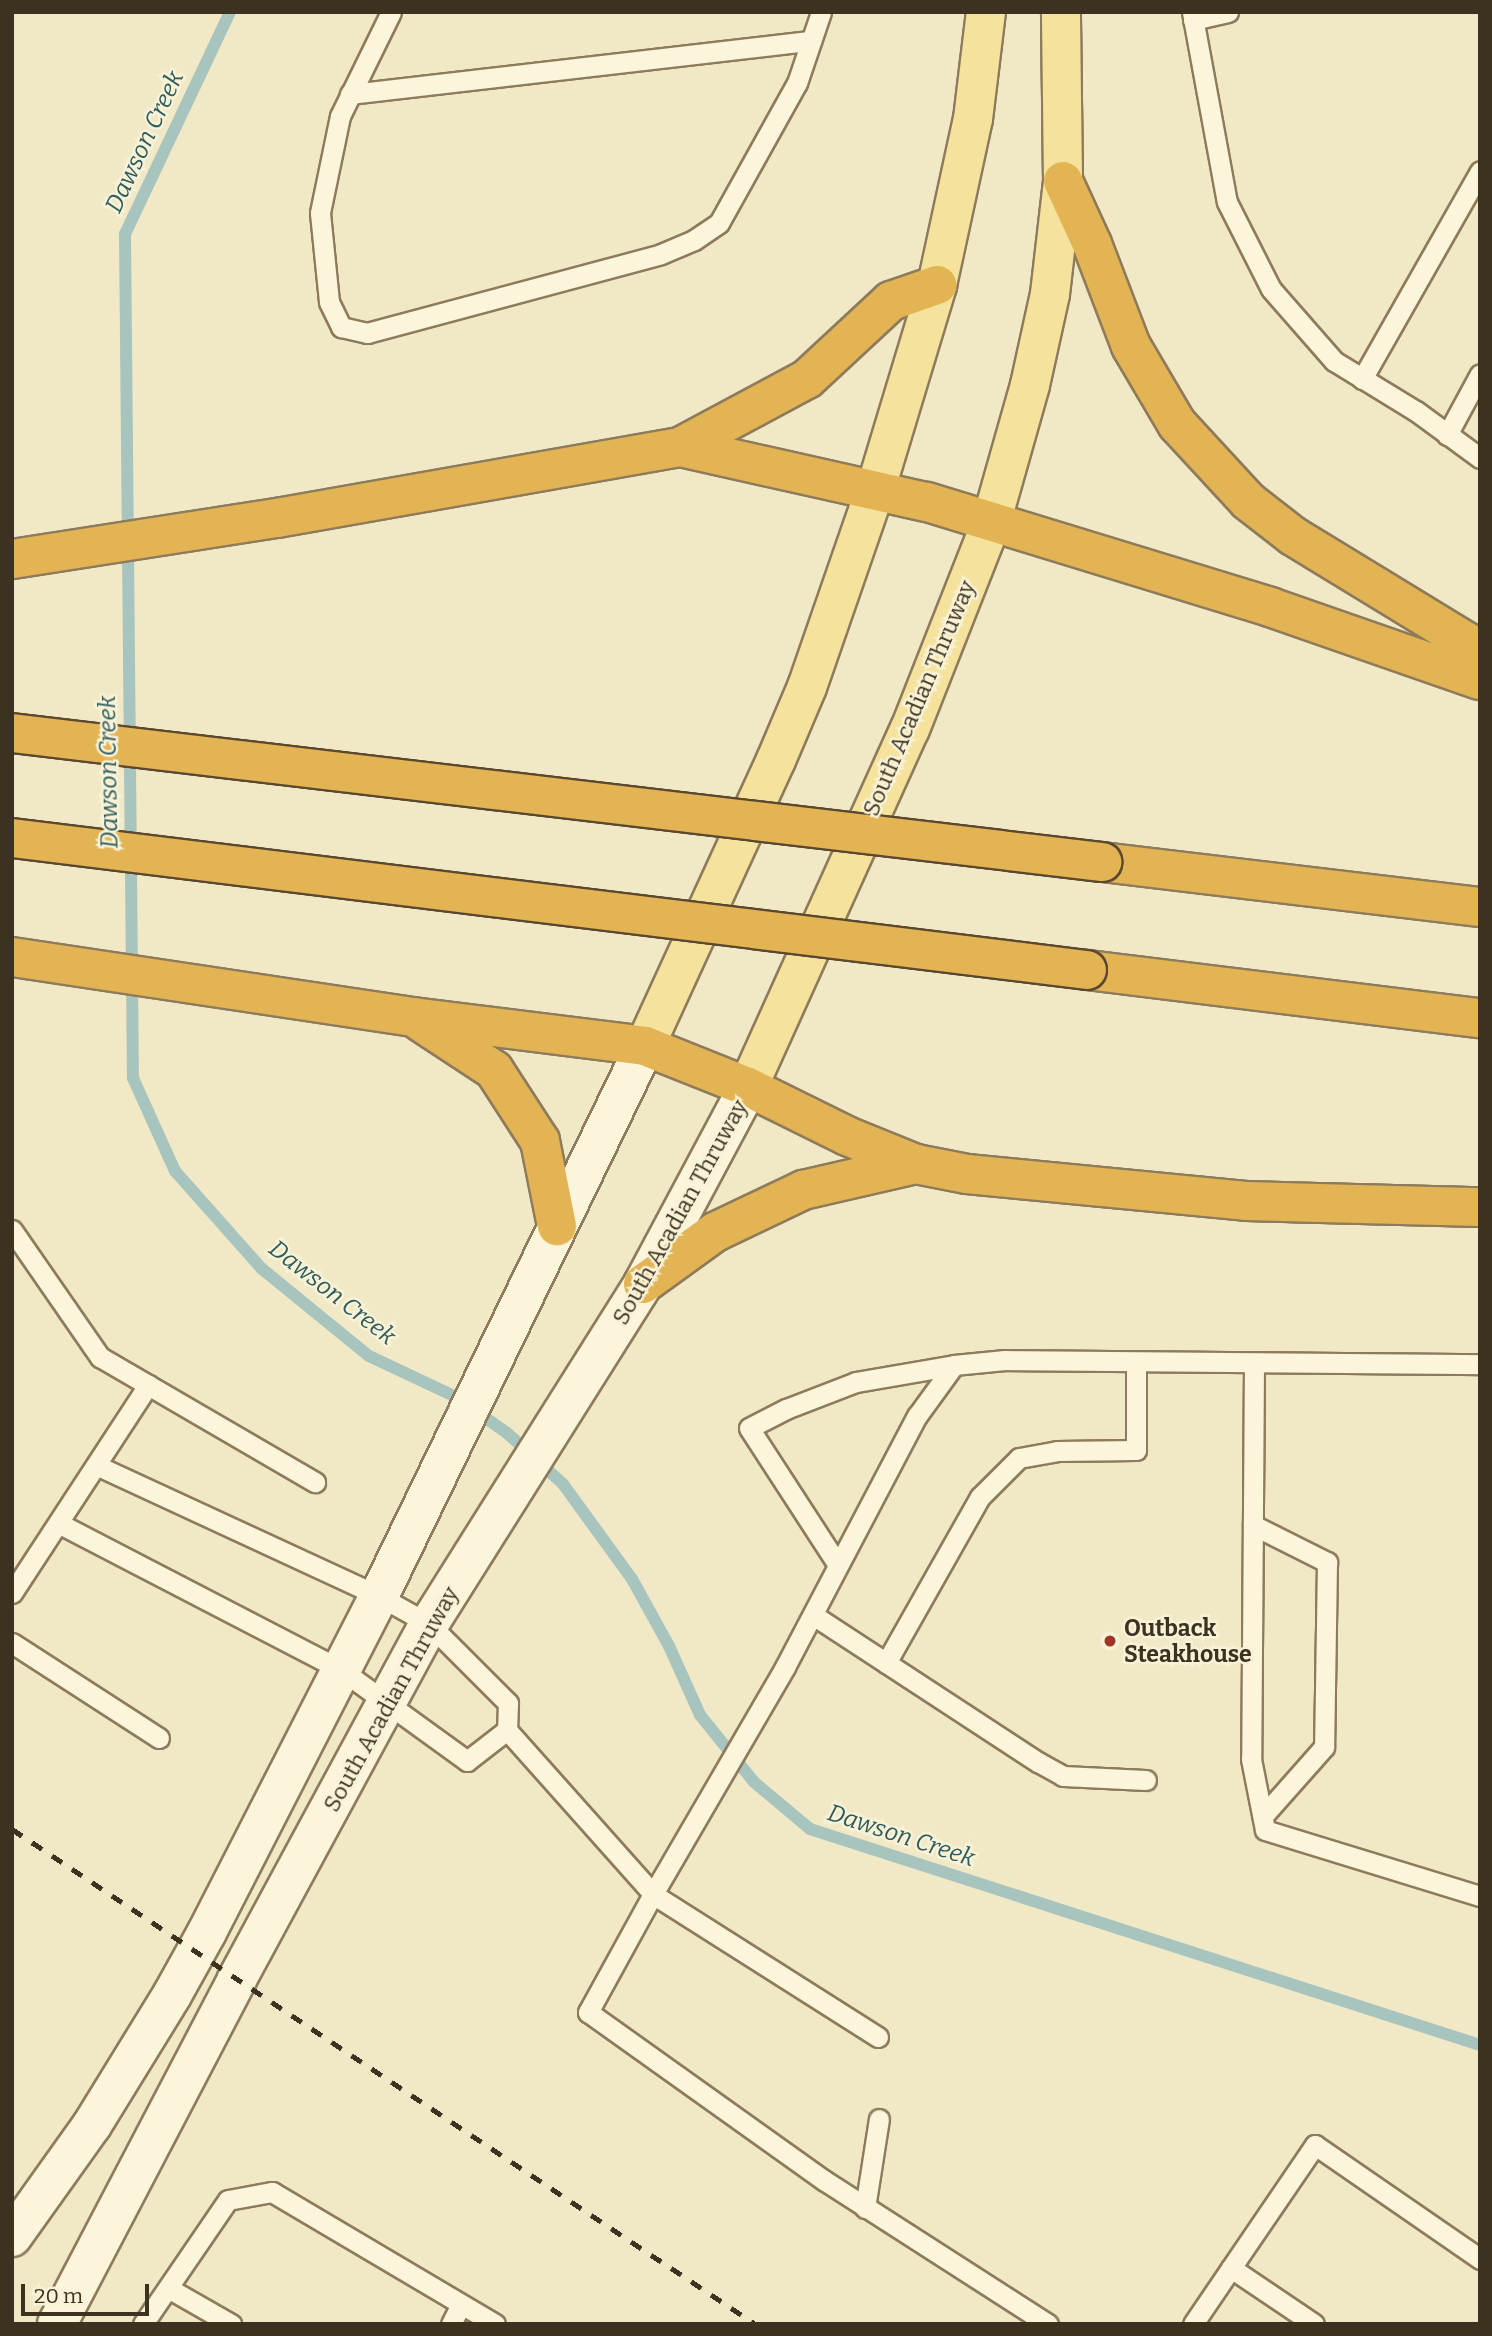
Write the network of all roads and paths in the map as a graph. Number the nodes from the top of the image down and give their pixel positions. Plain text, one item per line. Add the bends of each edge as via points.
1 (391, 12) edge
2 (821, 12) edge
3 (986, 12) edge
4 (1061, 12) edge
5 (1228, 12) edge
6 (1192, 16) edge
7 (811, 41) junction
8 (350, 94) junction
9 (1480, 171) edge
10 (1063, 181) junction
11 (937, 285) junction
12 (1480, 374) edge
13 (1362, 379) junction
14 (1447, 435) junction
15 (680, 447) junction
16 (1480, 458) edge
17 (875, 491) junction
18 (991, 523) junction
19 (12, 559) edge
20 (1480, 656) edge
21 (1480, 680) edge
22 (12, 733) edge
23 (12, 838) edge
24 (1480, 906) edge
25 (12, 957) edge
26 (413, 1017) junction
27 (1480, 1018) edge
28 (645, 1046) junction
29 (748, 1087) junction
30 (916, 1164) junction
31 (1480, 1207) edge
32 (557, 1226) junction
33 (12, 1230) edge
34 (643, 1284) junction
35 (1136, 1363) junction
36 (1254, 1364) junction
37 (1480, 1364) edge
38 (954, 1365) junction
39 (148, 1385) junction
40 (97, 1466) junction
41 (315, 1482) dead end
42 (60, 1524) junction
43 (1253, 1525) junction
44 (838, 1565) junction
45 (12, 1593) edge
46 (379, 1596) junction
47 (813, 1615) junction
48 (429, 1624) junction
49 (12, 1643) edge
50 (886, 1663) junction
51 (340, 1669) junction
52 (386, 1702) junction
53 (507, 1730) junction
54 (159, 1738) dead end
55 (1146, 1780) dead end
56 (1263, 1816) junction
57 (653, 1894) junction
58 (1480, 1896) edge
59 (878, 2037) dead end
60 (880, 2119) dead end
61 (865, 2208) junction
62 (12, 2237) edge
63 (1479, 2255) edge
64 (1231, 2268) junction
65 (168, 2288) junction
66 (461, 2304) junction
67 (57, 2324) edge
68 (143, 2324) edge
69 (231, 2324) edge
70 (451, 2324) edge
71 (495, 2324) edge
72 (1048, 2324) edge
73 (1193, 2324) edge
74 (1314, 2324) edge

1 - 8 lane
2 - 7 lane
3 - 11 main road via 973,118
4 - 10 main road, South Acadian Thruway
5 - 6 lane
6 - 13 lane via 1227,202 1271,289 1334,361
7 - 8 lane
7 - 8 lane via 797,83 719,223 694,240 661,254 367,333 341,327 329,303 320,213 340,116
9 - 13 lane
10 - 18 main road, South Acadian Thruway via 1050,294
10 - 20 highway via 1131,346 1177,424 1248,501 1293,536 1465,641
11 - 15 highway via 891,301 807,379
11 - 17 main road
12 - 14 lane
13 - 14 lane
14 - 16 lane
15 - 17 highway
15 - 19 highway
17 - 18 highway
17 - 28 main road via 782,748
18 - 21 highway via 1270,607
18 - 29 main road, South Acadian Thruway via 909,729
22 - 24 highway, bridge
23 - 27 highway, bridge
25 - 26 highway
26 - 28 highway
26 - 32 highway via 494,1070 540,1141
28 - 29 highway
28 - 32 main road
29 - 30 highway
29 - 34 main road, South Acadian Thruway
30 - 31 highway via 967,1174 1246,1200
30 - 34 highway via 803,1190 715,1232
32 - 46 main road
33 - 39 lane via 100,1357
34 - 48 main road, South Acadian Thruway
35 - 36 lane
35 - 38 lane via 1005,1360
35 - 50 lane via 1136,1450 1057,1451 1019,1458 980,1497
36 - 37 lane
36 - 43 lane
38 - 44 lane via 917,1416
38 - 44 lane via 856,1382 750,1428
39 - 40 lane
39 - 41 lane
40 - 42 lane
40 - 46 lane
42 - 45 lane
42 - 51 lane
43 - 56 lane via 1251,1759
43 - 56 lane via 1327,1562 1324,1747
44 - 47 lane
46 - 48 lane
46 - 51 main road
47 - 50 lane
47 - 57 lane
48 - 52 main road, South Acadian Thruway
48 - 53 lane via 508,1703
49 - 54 lane
50 - 55 lane via 1063,1776
51 - 52 lane
51 - 62 main road via 172,1995 92,2125
52 - 53 lane via 467,1761
52 - 67 main road, South Acadian Thruway
53 - 57 lane
56 - 58 lane via 1265,1830
57 - 59 lane
57 - 61 lane via 588,2011
60 - 61 lane
61 - 72 lane
63 - 64 lane via 1315,2145
64 - 73 lane
64 - 74 lane
65 - 66 lane via 228,2200 272,2192
65 - 68 lane
65 - 69 lane
66 - 70 lane
66 - 71 lane

